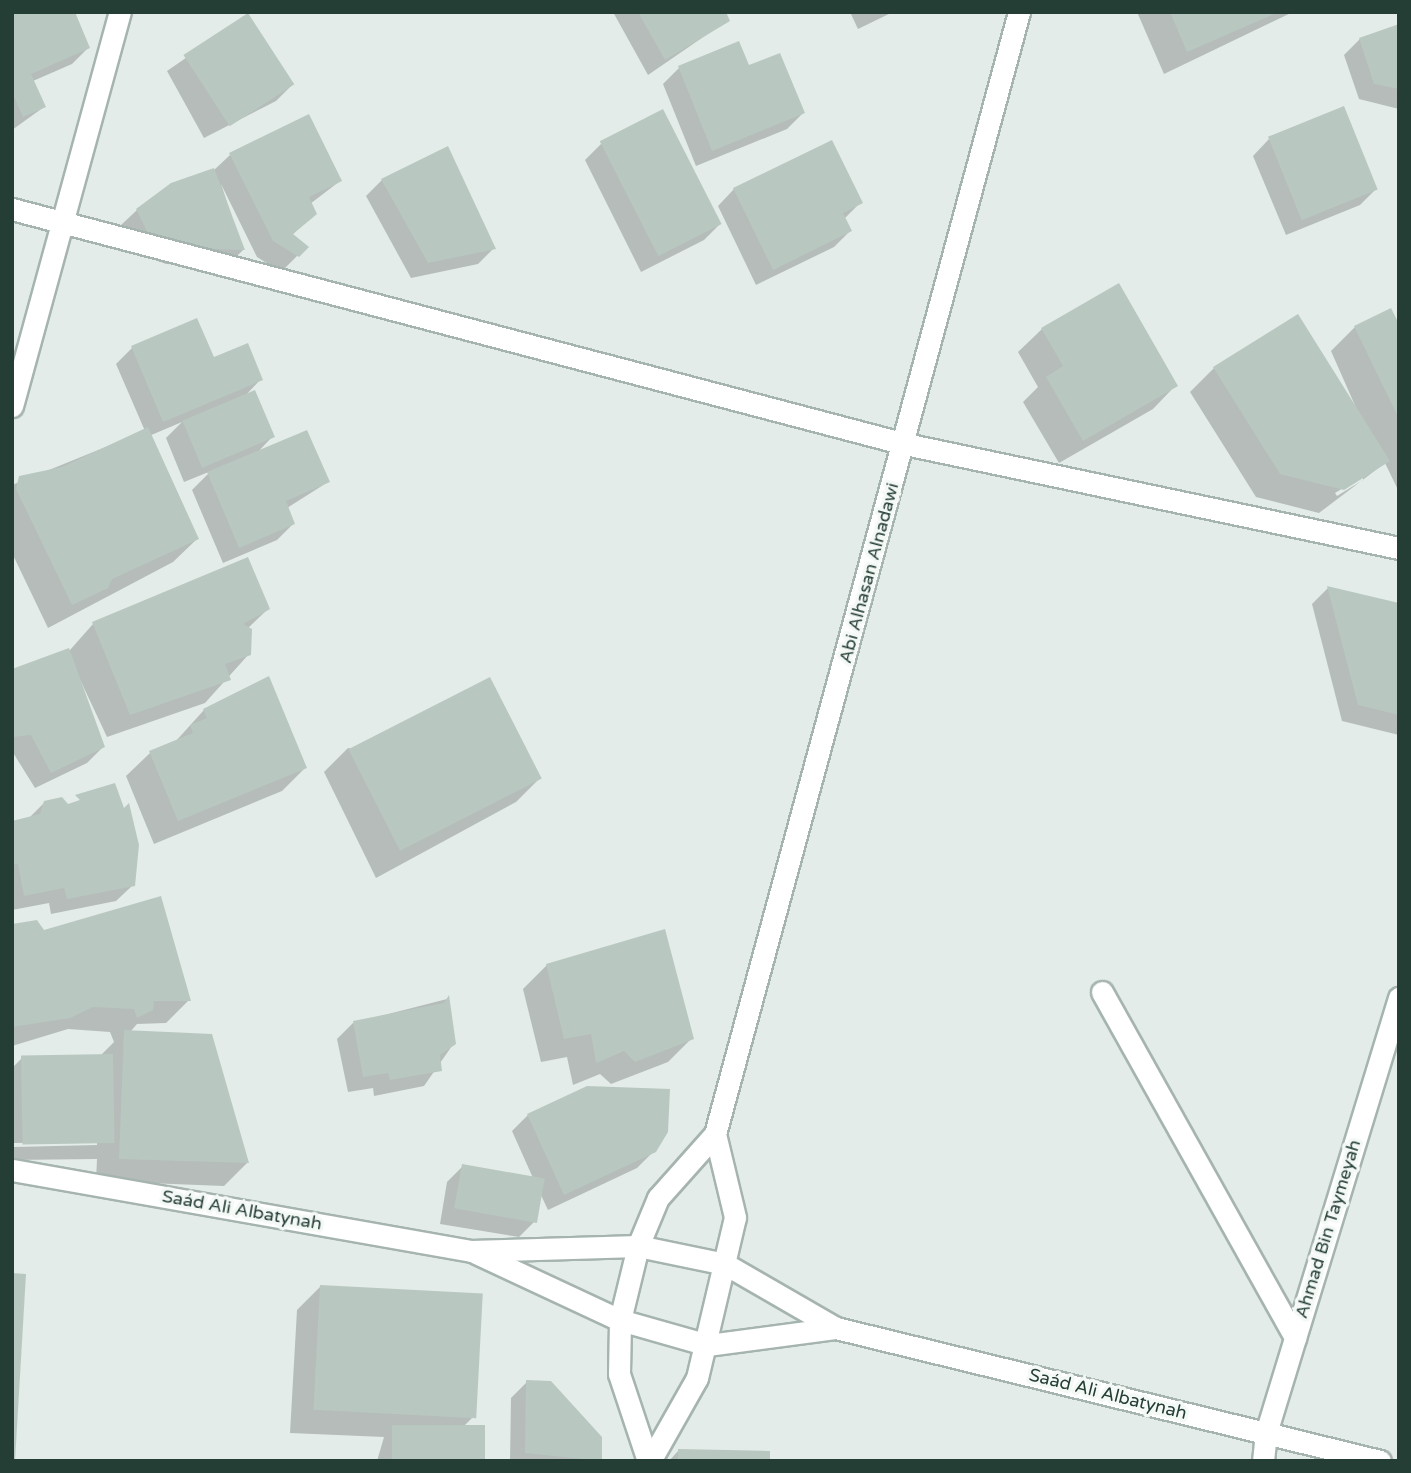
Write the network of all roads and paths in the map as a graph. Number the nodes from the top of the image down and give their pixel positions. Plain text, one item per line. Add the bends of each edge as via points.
1 (120, 12) edge
2 (1019, 12) edge
3 (12, 209) edge
4 (62, 220) junction
5 (12, 405) edge
6 (905, 444) junction
7 (1399, 548) edge
8 (1102, 992) dead end
9 (1399, 998) edge
10 (715, 1134) junction
11 (12, 1170) edge
12 (638, 1246) junction
13 (471, 1251) junction
14 (724, 1264) junction
15 (620, 1320) junction
16 (836, 1328) junction
17 (1295, 1338) junction
18 (708, 1345) junction
19 (1266, 1433) junction
20 (649, 1461) edge
21 (1263, 1461) edge
22 (1380, 1461) edge

1 - 4 street
2 - 6 street, Abi Alhasan Alnadawi
3 - 4 street
4 - 5 street
4 - 6 street
6 - 7 street
6 - 10 street, Abi Alhasan Alnadawi
8 - 17 street
9 - 17 street, Ahmad Bin Taymeyah
10 - 12 street, Abi Alhasan Alnadawi via 658,1198
10 - 14 street, Abi Alhasan Alnadawi via 735,1217
11 - 13 street, Saád Ali Albatynah
12 - 13 street, Saád Ali Albatynah
12 - 14 street, Saád Ali Albatynah
12 - 15 street, Abi Alhasan Alnadawi
13 - 15 street, Saád Ali Albatynah
14 - 16 street, Saád Ali Albatynah
14 - 18 street, Abi Alhasan Alnadawi
15 - 18 street, Saád Ali Albatynah
15 - 20 street, Abi Alhasan Alnadawi via 619,1374
16 - 18 street, Saád Ali Albatynah
16 - 19 street, Saád Ali Albatynah
17 - 19 street, Ahmad Bin Taymeyah
18 - 20 street, Abi Alhasan Alnadawi
19 - 21 street, Ahmad Bin Taymeyah
19 - 22 street, Saád Ali Albatynah

